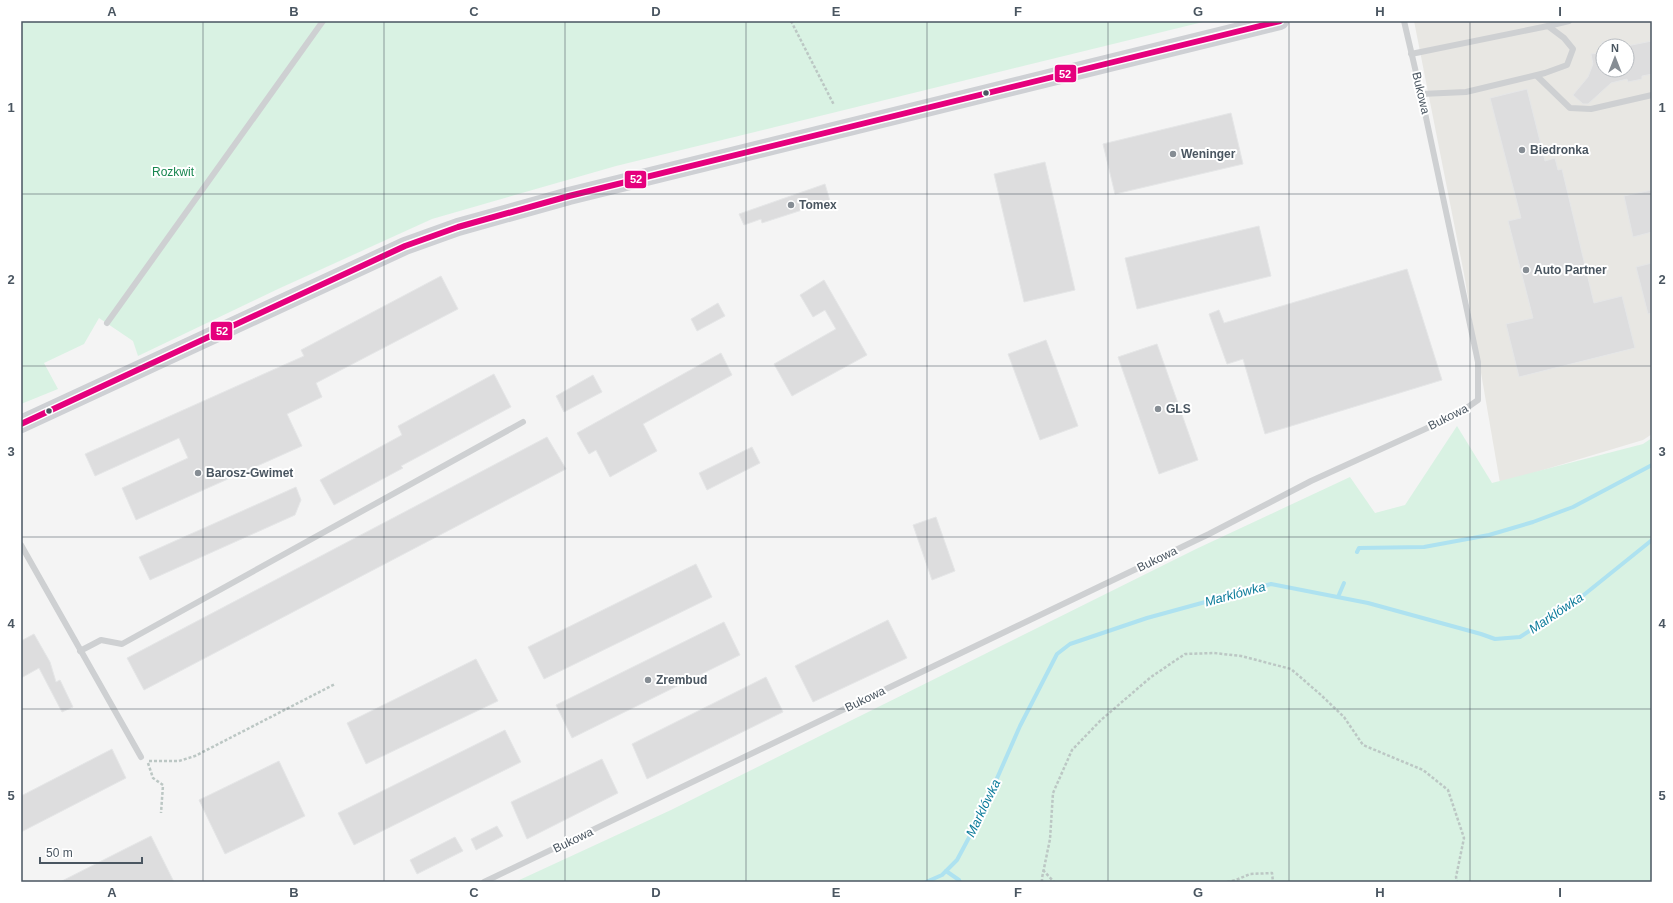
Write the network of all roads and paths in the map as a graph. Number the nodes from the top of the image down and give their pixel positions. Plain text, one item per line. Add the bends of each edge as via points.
1 (323, 21) edge
2 (791, 21) edge
3 (1280, 21) edge
4 (1404, 21) edge
5 (1569, 21) edge
6 (1548, 26) junction
7 (1411, 54) junction
8 (1537, 76) junction
9 (1421, 94) junction
10 (1652, 95) edge
11 (834, 105) dead end
12 (108, 323) dead end
13 (523, 422) dead end
14 (21, 424) edge
15 (21, 545) edge
16 (80, 651) junction
17 (334, 684) dead end
18 (141, 757) dead end
19 (161, 813) dead end
20 (1043, 870) junction
21 (484, 882) edge
22 (1042, 882) edge
23 (1054, 882) edge
24 (1227, 882) edge
25 (1273, 882) edge
26 (1457, 882) edge

1 - 12 lane
2 - 11 path
3 - 14 main road via 570,196 458,227 405,246
4 - 7 lane, Bukowa
5 - 6 lane
6 - 7 lane
6 - 8 lane via 1564,38 1573,49 1566,65
7 - 9 lane, Bukowa
8 - 9 lane via 1466,92
8 - 10 lane via 1570,108 1591,109
9 - 21 lane, Bukowa via 1478,362 1478,400 1458,414 1311,481 1202,538
13 - 16 lane via 122,644 101,640
15 - 16 lane
16 - 18 lane
17 - 19 path via 195,756 178,761 147,761 153,778 163,785
20 - 22 path
20 - 23 path
20 - 26 path via 1050,839 1053,793 1072,750 1107,714 1151,677 1185,654 1214,653 1241,656 1290,669 1344,717 1363,744 1423,770 1448,790 1464,838
24 - 25 path via 1250,874 1272,873

